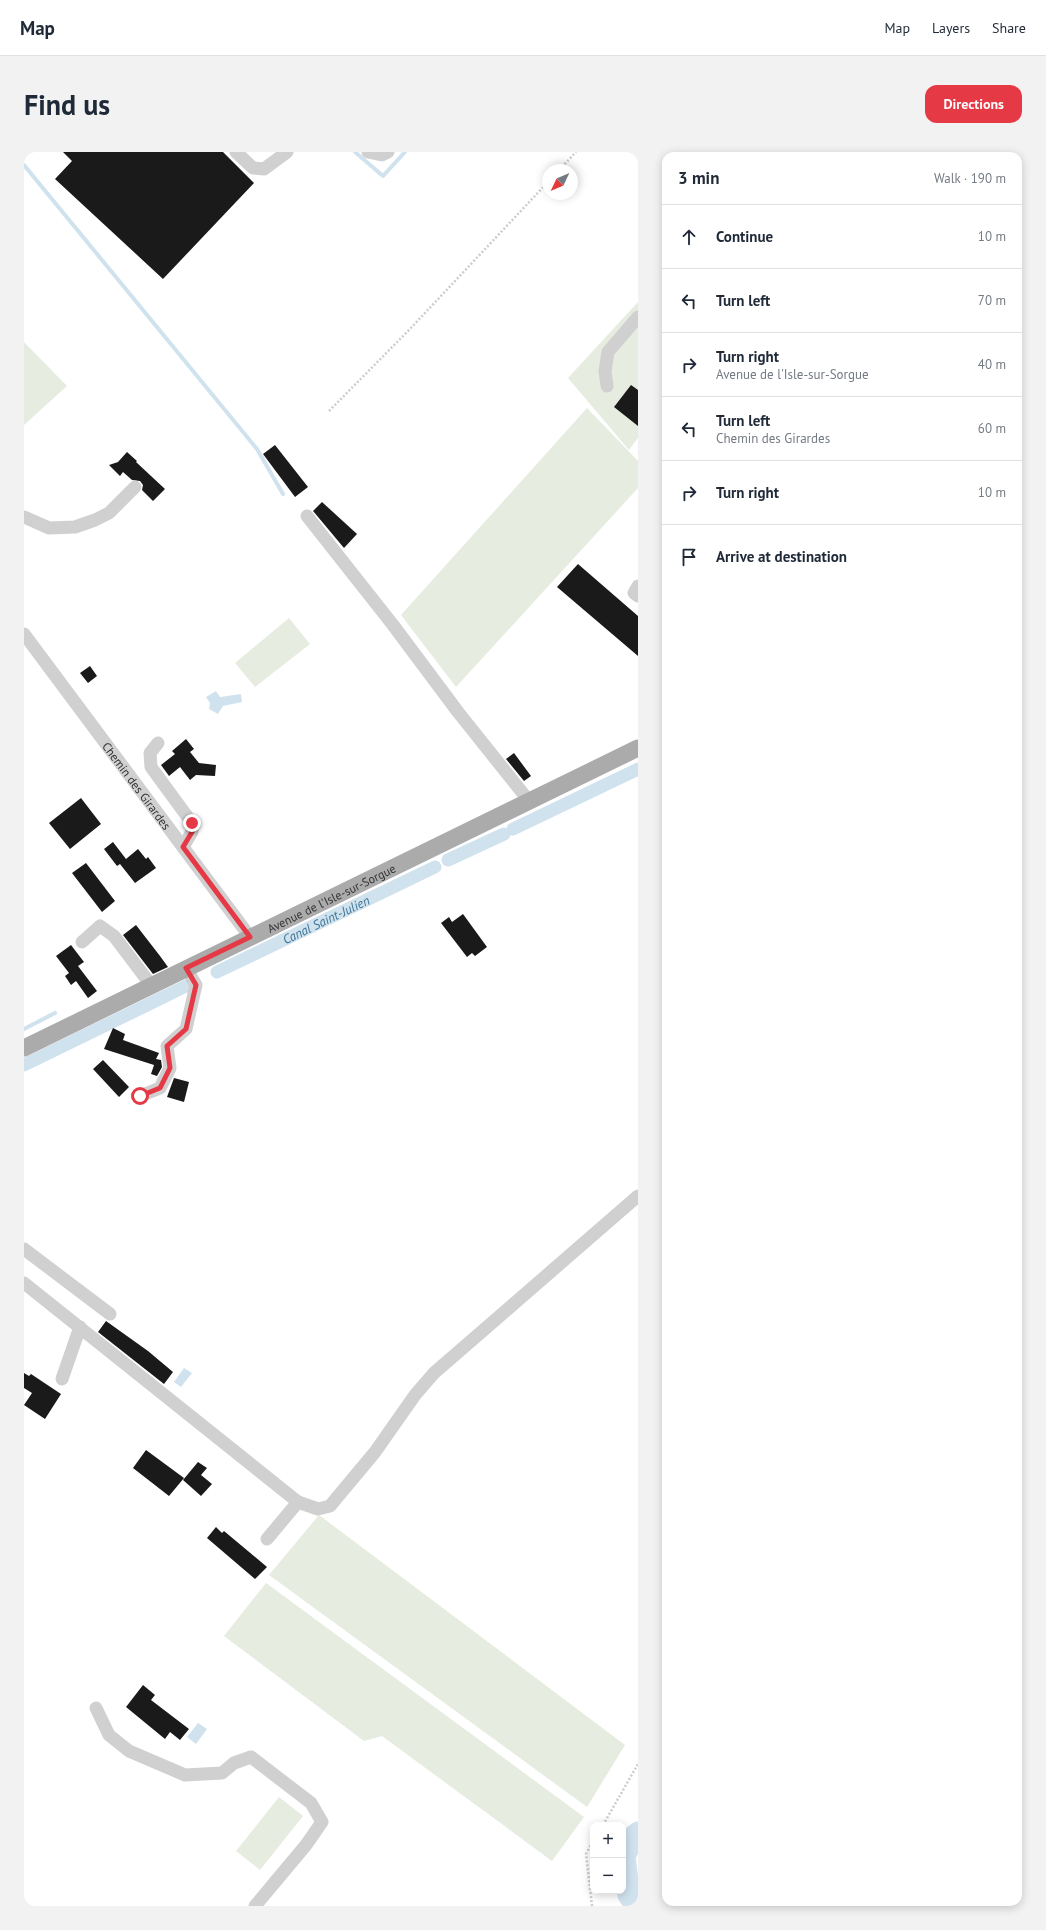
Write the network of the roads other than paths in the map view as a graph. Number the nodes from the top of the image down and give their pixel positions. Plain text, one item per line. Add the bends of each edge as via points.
1 (236, 152) edge
2 (287, 152) edge
3 (368, 152) edge
4 (388, 152) edge
5 (638, 317) edge
6 (607, 386) dead end
7 (134, 487) dead end
8 (307, 516) dead end
9 (24, 517) edge
10 (638, 586) edge
11 (638, 596) edge
12 (24, 634) edge
13 (158, 743) dead end
14 (638, 748) edge
15 (529, 801) junction
16 (183, 847) junction
17 (250, 937) junction
18 (82, 942) dead end
19 (186, 968) junction
20 (151, 985) junction
21 (24, 1048) edge
22 (140, 1096) dead end
23 (638, 1196) edge
24 (24, 1249) edge
25 (24, 1284) edge
26 (110, 1314) dead end
27 (80, 1327) junction
28 (62, 1379) dead end
29 (298, 1502) junction
30 (267, 1539) dead end
31 (96, 1708) dead end
32 (254, 1906) edge

1 - 2 street via 254,168 264,169
3 - 4 street via 382,155
5 - 6 street via 608,352 605,371
7 - 9 street via 109,513 74,527 49,528
8 - 15 street
10 - 11 street via 634,593
12 - 16 street, Chemin des Girardes
13 - 16 street via 150,753 151,767 192,823 192,832
14 - 15 main road, Avenue de l'Isle-sur-Sorgue
15 - 17 main road, Avenue de l'Isle-sur-Sorgue
16 - 17 street, Chemin des Girardes
17 - 19 main road, Avenue de l'Isle-sur-Sorgue
18 - 20 street via 100,926 114,936
19 - 20 main road, Avenue de l'Isle-sur-Sorgue
19 - 22 street via 196,985 186,1029 167,1046 170,1068 160,1088
20 - 21 main road, Avenue de l'Isle-sur-Sorgue
23 - 29 street via 434,1373 415,1395 375,1452 330,1506 318,1509
24 - 26 street
25 - 27 street
27 - 28 street
27 - 29 street
29 - 30 street
31 - 32 street via 109,1735 130,1751 185,1775 222,1773 234,1763 251,1757 311,1803 322,1822 306,1845

